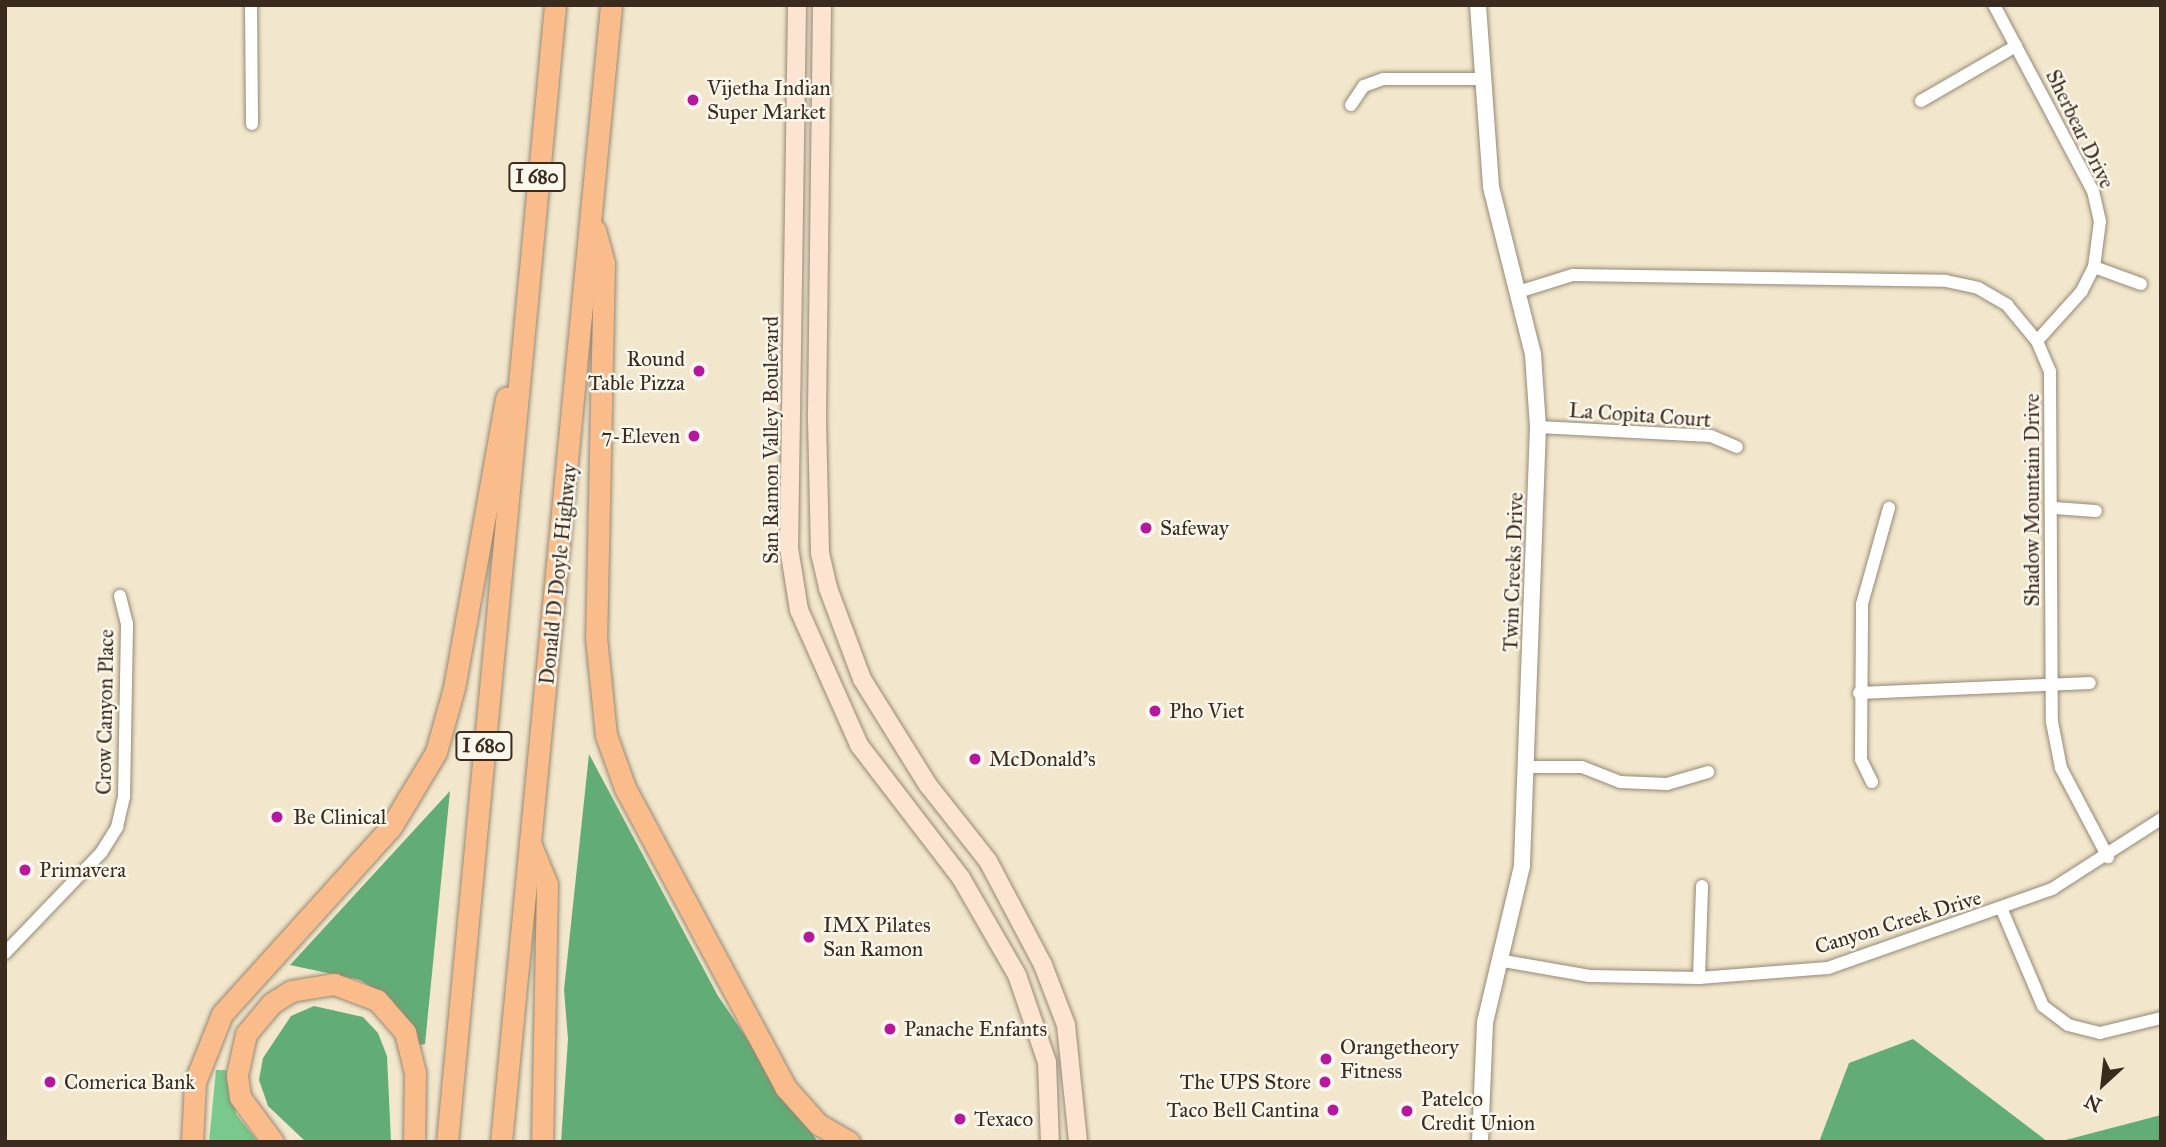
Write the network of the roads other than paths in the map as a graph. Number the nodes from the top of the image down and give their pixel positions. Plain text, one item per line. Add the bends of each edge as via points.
1 (251, 5) edge
2 (555, 5) edge
3 (611, 5) edge
4 (796, 5) edge
5 (822, 5) edge
6 (1478, 5) edge
7 (1994, 5) edge
8 (2016, 46) junction
9 (1485, 79) junction
10 (1921, 101) dead end
11 (1351, 105) dead end
12 (252, 124) dead end
13 (591, 219) junction
14 (2094, 267) junction
15 (2141, 284) dead end
16 (1518, 292) junction
17 (2037, 341) junction
18 (520, 350) junction
19 (1538, 427) junction
20 (1737, 447) dead end
21 (1889, 508) dead end
22 (2054, 508) junction
23 (2096, 511) dead end
24 (120, 596) dead end
25 (2090, 682) dead end
26 (2049, 687) junction
27 (1859, 693) junction
28 (1529, 767) junction
29 (1708, 772) dead end
30 (1872, 782) dead end
31 (2161, 819) edge
32 (529, 841) junction
33 (2108, 857) junction
34 (1702, 886) dead end
35 (2002, 910) junction
36 (5, 953) edge
37 (1498, 960) junction
38 (1699, 978) junction
39 (2161, 1018) edge
40 (191, 1142) edge
41 (274, 1142) edge
42 (414, 1142) edge
43 (447, 1142) edge
44 (501, 1142) edge
45 (542, 1142) edge
46 (849, 1142) edge
47 (1050, 1142) edge
48 (1078, 1142) edge
49 (1480, 1142) edge

1 - 12 street
2 - 18 highway, I 680
3 - 13 highway, Donald D Doyle Highway / I 680
4 - 47 main road, San Ramon Valley Boulevard via 789,548 799,610 859,745 961,878 1017,975 1047,1062
5 - 48 main road via 817,420 821,553 828,588 862,679 928,785 988,861 1042,965 1066,1025
6 - 9 street, Twin Creeks Drive
7 - 8 street, Sherbear Drive
8 - 10 street
8 - 14 street, Sherbear Drive via 2093,191 2100,221
9 - 11 street via 1383,79 1364,86
9 - 16 street, Twin Creeks Drive via 1491,187
13 - 32 highway, Donald D Doyle Highway / I 680
13 - 46 highway via 604,263 596,637 606,735 625,788 785,1087 818,1124
14 - 15 street
14 - 17 street, Sherbear Drive via 2066,314
16 - 17 street, Shadow Mountain Drive via 1573,275 1946,281 1978,288 2007,305
16 - 19 street, Twin Creeks Drive via 1533,354
17 - 22 street, Shadow Mountain Drive via 2050,371
18 - 40 highway via 499,424 454,688 436,752 391,827 222,1014 195,1082
18 - 43 highway, I 680
19 - 20 street, La Copita Court via 1711,436
19 - 28 street, Twin Creeks Drive
21 - 27 street via 1862,604
22 - 23 street
22 - 26 street, Shadow Mountain Drive
24 - 36 street, Crow Canyon Place via 127,624 124,797 117,827 101,853
25 - 26 street
26 - 27 street
26 - 33 street, Shadow Mountain Drive via 2061,768
27 - 30 street via 1861,759
28 - 29 street via 1582,767 1620,782 1667,785
28 - 37 street, Twin Creeks Drive via 1522,866
31 - 33 street, Canyon Creek Drive
32 - 44 highway, Donald D Doyle Highway / I 680
32 - 45 highway via 547,884
33 - 35 street, Canyon Creek Drive
34 - 38 street
35 - 38 street, Canyon Creek Drive via 1828,968
35 - 39 street via 2043,1006 2068,1026 2100,1033
37 - 38 street, Canyon Creek Drive via 1560,974
37 - 49 street, Twin Creeks Drive via 1485,1023
41 - 42 highway via 240,1097 237,1075 246,1034 272,1003 291,991 334,984 377,1000 405,1032 415,1073

